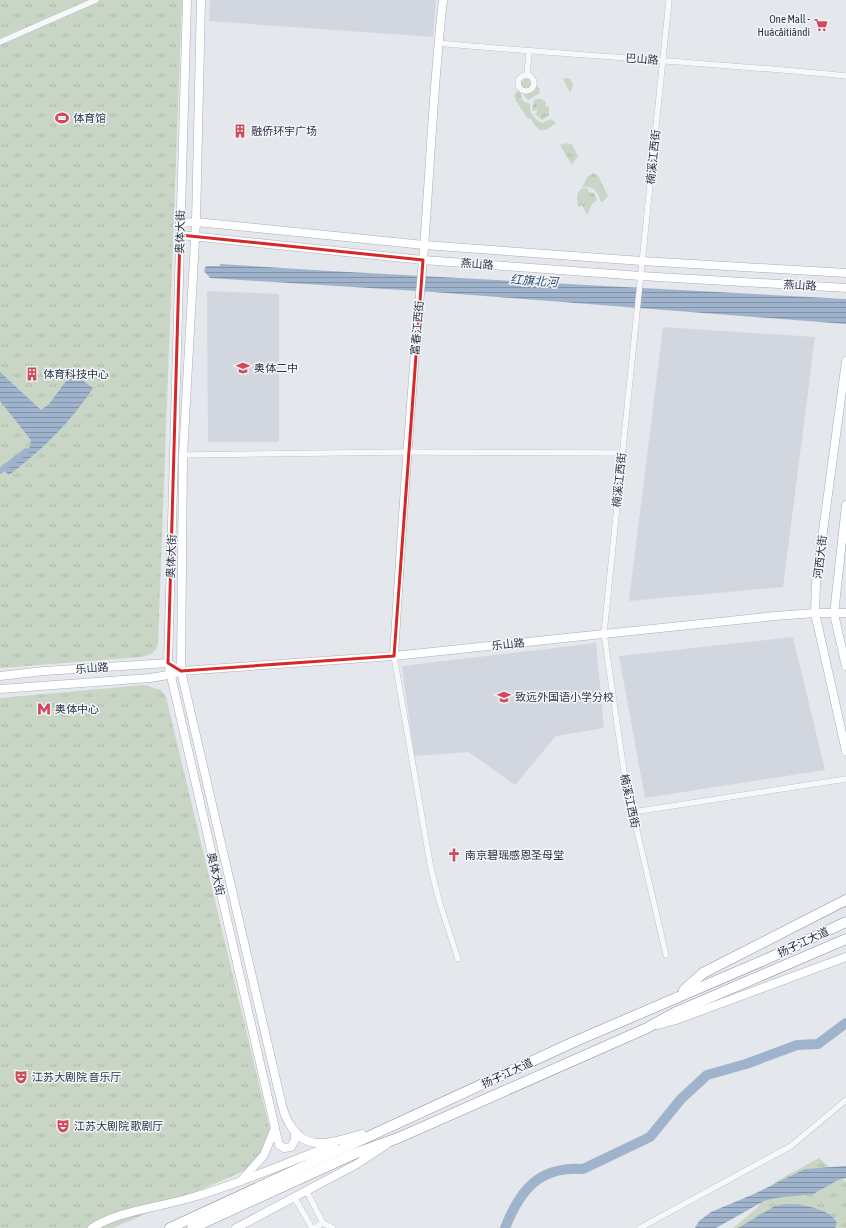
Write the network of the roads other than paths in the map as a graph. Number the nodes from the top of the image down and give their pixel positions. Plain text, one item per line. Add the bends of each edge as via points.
1 (96, 0) edge
2 (187, 0) edge
3 (201, 0) edge
4 (443, 0) edge
5 (669, 0) edge
6 (0, 42) edge
7 (438, 43) junction
8 (529, 52) junction
9 (663, 61) junction
10 (527, 75) dead end
11 (846, 76) edge
12 (196, 222) junction
13 (180, 223) junction
14 (180, 235) junction
15 (194, 237) junction
16 (424, 245) junction
17 (423, 260) junction
18 (642, 261) junction
19 (846, 273) edge
20 (641, 276) junction
21 (846, 288) edge
22 (846, 361) edge
23 (406, 452) junction
24 (622, 452) junction
25 (183, 455) junction
26 (846, 505) edge
27 (815, 612) junction
28 (846, 613) edge
29 (834, 614) junction
30 (604, 633) junction
31 (394, 656) junction
32 (168, 663) junction
33 (846, 666) edge
34 (182, 671) junction
35 (171, 675) junction
36 (0, 676) edge
37 (0, 689) edge
38 (846, 751) edge
39 (846, 779) edge
40 (633, 812) junction
41 (846, 897) edge
42 (846, 900) edge
43 (836, 906) junction
44 (846, 922) edge
45 (846, 939) edge
46 (666, 955) dead end
47 (846, 957) edge
48 (458, 959) dead end
49 (678, 996) junction
50 (647, 1028) junction
51 (846, 1100) edge
52 (444, 1102) junction
53 (275, 1128) junction
54 (294, 1132) junction
55 (362, 1134) junction
56 (398, 1138) junction
57 (241, 1181) junction
58 (306, 1190) junction
59 (294, 1197) junction
60 (323, 1223) junction
61 (92, 1228) edge
62 (170, 1228) edge
63 (192, 1228) edge
64 (236, 1228) edge
65 (313, 1228) edge
66 (333, 1228) edge
67 (640, 1228) edge

1 - 6 street
2 - 13 main road, 奥体大街
3 - 12 main road, 奥体大街
4 - 7 main road, 富春江西街
5 - 9 street, 楠溪江西街
7 - 8 street, 巴山路
7 - 16 main road, 富春江西街
8 - 9 street, 巴山路
8 - 10 street
9 - 11 street, 巴山路
9 - 18 street, 楠溪江西街
12 - 13 main road, 燕山路
12 - 15 main road, 奥体大街
12 - 16 main road, 燕山路
13 - 14 main road, 奥体大街
14 - 15 main road, 燕山路
14 - 32 main road, 奥体大街
15 - 17 main road, 燕山路
15 - 25 main road, 奥体大街
16 - 17 main road, 富春江西街
16 - 18 main road, 燕山路
17 - 20 main road, 燕山路
17 - 23 main road, 富春江西街
18 - 19 main road, 燕山路
18 - 20 street, 楠溪江西街
20 - 21 main road, 燕山路
20 - 24 street, 楠溪江西街
22 - 27 main road, 河西大街 via 816,583
23 - 24 street
23 - 25 street
23 - 31 main road, 富春江西街
24 - 30 street, 楠溪江西街
25 - 34 main road, 奥体大街
26 - 29 main road, 河西大街
27 - 29 main road, 乐山路
27 - 30 main road, 乐山路
27 - 38 main road, 河西大街
28 - 29 main road, 乐山路
29 - 33 main road, 河西大街
30 - 31 main road, 乐山路
30 - 40 street, 楠溪江西街 via 625,779
31 - 34 main road, 乐山路
31 - 48 street via 431,869
32 - 34 main road
32 - 35 main road, 奥体大街
32 - 36 main road, 乐山路
34 - 35 main road, 乐山路
34 - 54 main road, 奥体大街 via 280,1096 288,1123
35 - 37 main road, 乐山路
35 - 53 main road, 奥体大街
39 - 40 street
40 - 46 street, 楠溪江西街
41 - 43 highway
42 - 43 highway
43 - 49 highway via 703,974
44 - 49 highway, 扬子江大道
45 - 50 highway, 扬子江大道 via 674,1013
47 - 50 main road, 扬子江大道 via 676,1020
49 - 52 highway, 扬子江大道
50 - 56 highway, 扬子江大道
51 - 67 street via 791,1146
52 - 55 main road
52 - 62 highway, 扬子江大道
53 - 54 main road, 奥体大街 via 279,1145 284,1148 291,1147 295,1140
53 - 57 main road via 264,1155
54 - 55 main road via 314,1144
55 - 57 main road
56 - 58 main road
56 - 63 highway, 扬子江大道 via 354,1154
57 - 61 main road via 122,1216
58 - 59 main road
58 - 60 street
59 - 64 main road
59 - 65 street
60 - 65 street
60 - 66 street

